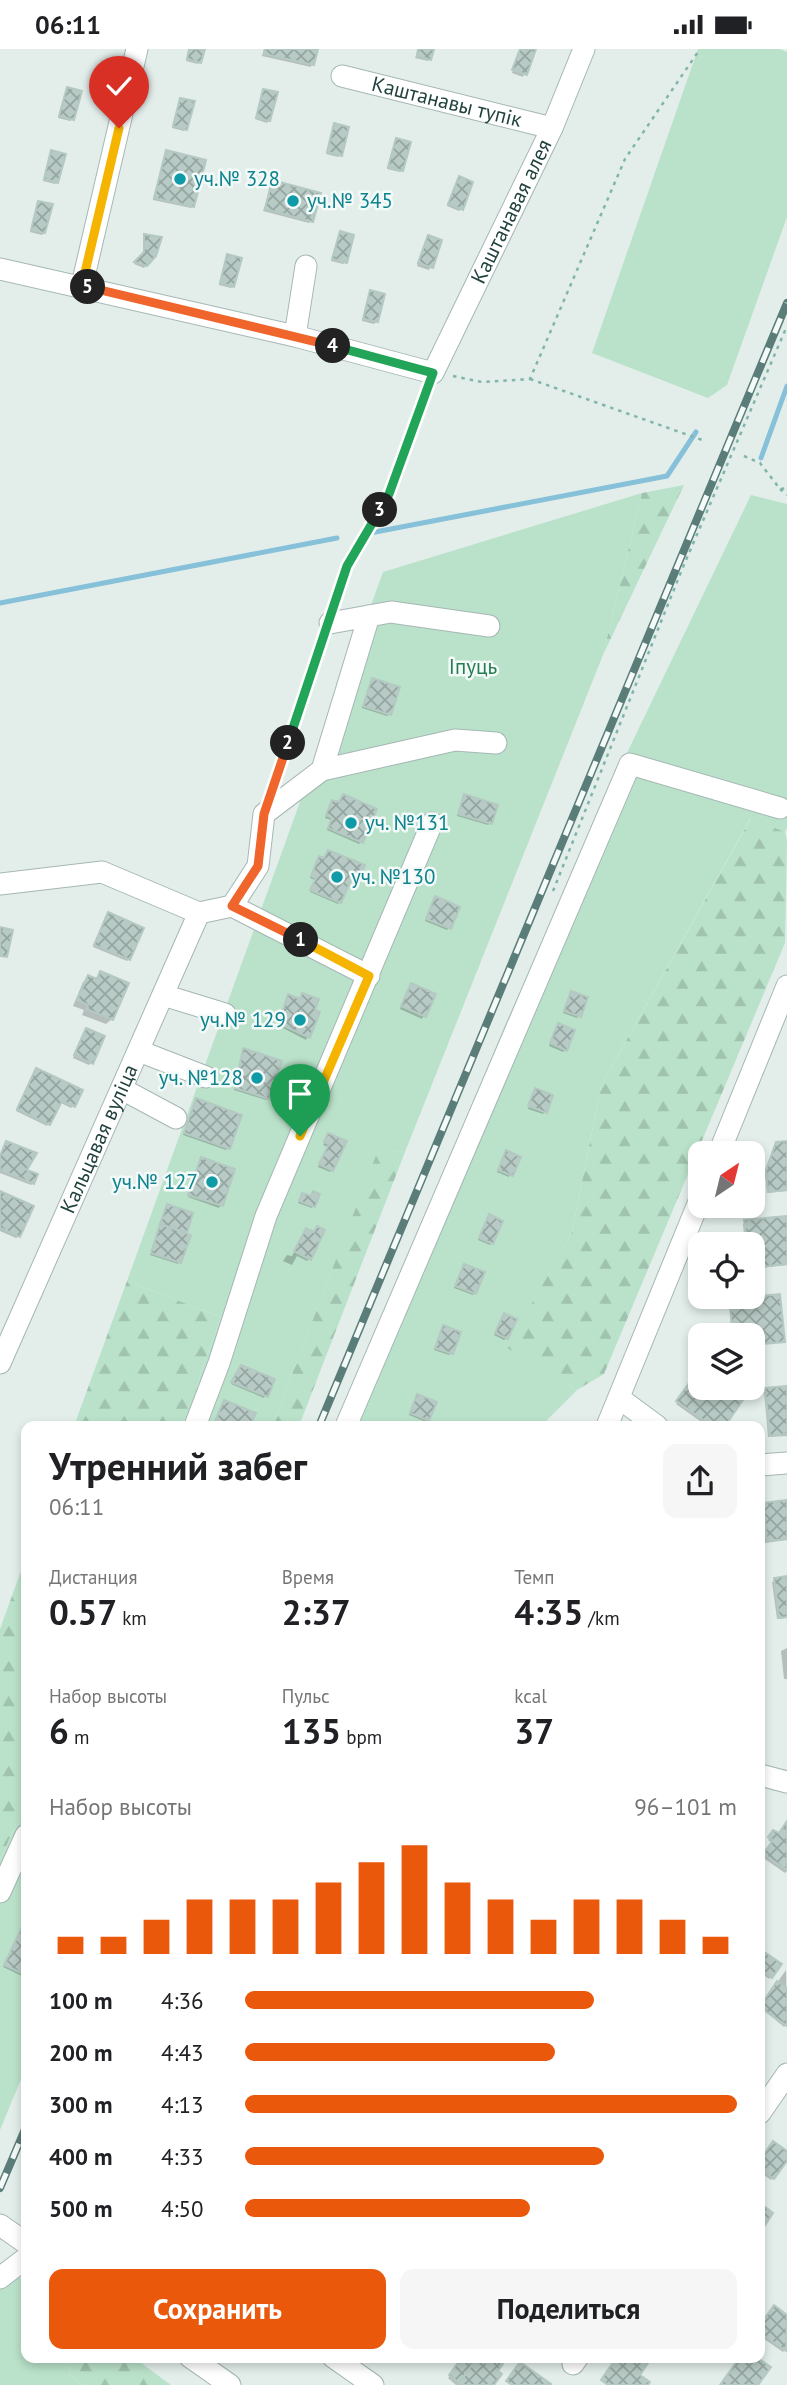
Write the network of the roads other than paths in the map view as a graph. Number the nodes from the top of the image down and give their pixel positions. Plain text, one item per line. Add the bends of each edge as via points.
1 (137, 49) edge
2 (584, 49) edge
3 (342, 76) dead end
4 (552, 128) junction
5 (306, 266) dead end
6 (0, 269) edge
7 (82, 285) junction
8 (295, 336) junction
9 (369, 616) junction
10 (330, 623) road end
11 (489, 626) dead end
12 (496, 743) dead end
13 (322, 770) junction
14 (784, 805) edge
15 (432, 823) dead end
16 (0, 884) edge
17 (232, 906) junction
18 (199, 913) junction
19 (369, 976) junction
20 (787, 986) edge
21 (163, 995) junction
22 (225, 1014) dead end
23 (139, 1051) junction
24 (205, 1077) dead end
25 (122, 1089) junction
26 (176, 1118) dead end
27 (724, 1141) edge
28 (692, 1218) edge
29 (0, 1363) edge
30 (619, 1398) junction
31 (197, 1421) edge
32 (348, 1421) edge
33 (609, 1421) edge
34 (650, 1421) edge
35 (787, 1463) edge
36 (765, 1465) edge
37 (765, 1776) edge
38 (787, 1782) edge
39 (21, 1846) edge
40 (0, 1892) edge
41 (787, 2074) edge
42 (765, 2106) edge
43 (0, 2225) edge
44 (21, 2240) edge
45 (21, 2262) edge
46 (0, 2278) edge
47 (200, 2363) edge
48 (342, 2363) edge
49 (230, 2385) edge
50 (373, 2385) edge

1 - 7 street
2 - 4 street, Каштанавая алея
3 - 4 street, Каштанавы тупік
4 - 8 street, Каштанавая алея via 433,373
5 - 8 street
6 - 7 street
7 - 8 street
9 - 10 street
9 - 11 street via 391,612
9 - 13 street
12 - 13 street via 455,740
13 - 17 street via 264,814 258,866
14 - 32 street via 629,764
15 - 19 street
16 - 18 street via 102,872
17 - 18 street
17 - 19 street
18 - 21 street, Кальцавая вуліца
19 - 31 street via 266,1216
20 - 27 street
21 - 22 street
21 - 23 street, Кальцавая вуліца
23 - 24 street
23 - 25 street, Кальцавая вуліца
25 - 26 street
25 - 29 street, Кальцавая вуліца
28 - 30 street
30 - 33 street
30 - 34 street
35 - 36 street
37 - 38 street
39 - 40 street
41 - 42 street
43 - 44 street
45 - 46 street
47 - 49 street
48 - 50 street

